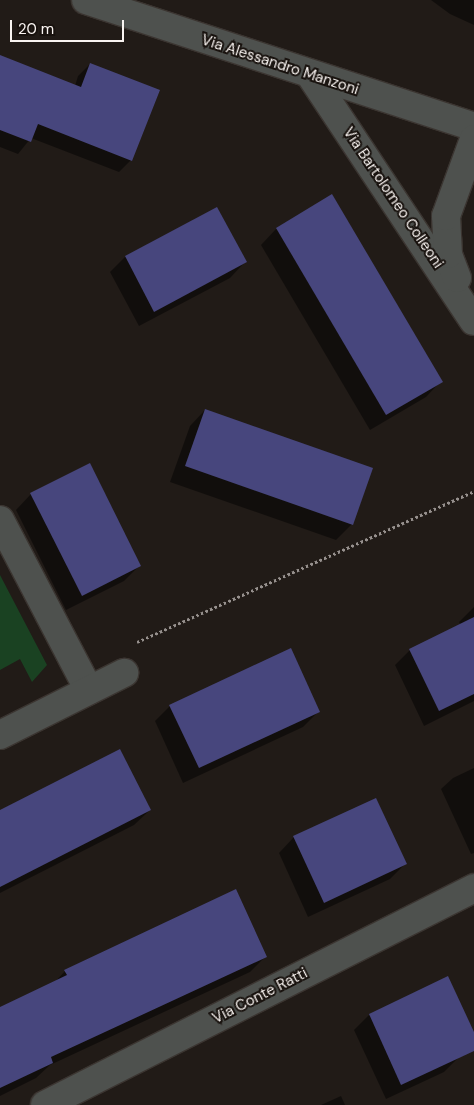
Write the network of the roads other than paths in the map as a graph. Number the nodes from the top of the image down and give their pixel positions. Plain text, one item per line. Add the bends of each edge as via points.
1 (86, 0) edge
2 (311, 76) junction
3 (473, 126) edge
4 (474, 320) edge
5 (0, 520) edge
6 (124, 673) road end
7 (89, 690) junction
8 (0, 735) edge
9 (474, 888) edge
10 (45, 1105) edge

1 - 2 street, Via Alessandro Manzoni
2 - 3 street, Via Alessandro Manzoni
2 - 4 street, Via Bartolomeo Colleoni
3 - 4 street, Via Bartolomeo Colleoni via 450,202 446,230 448,254
5 - 7 street
6 - 7 street
7 - 8 street
9 - 10 street, Via Conte Ratti

